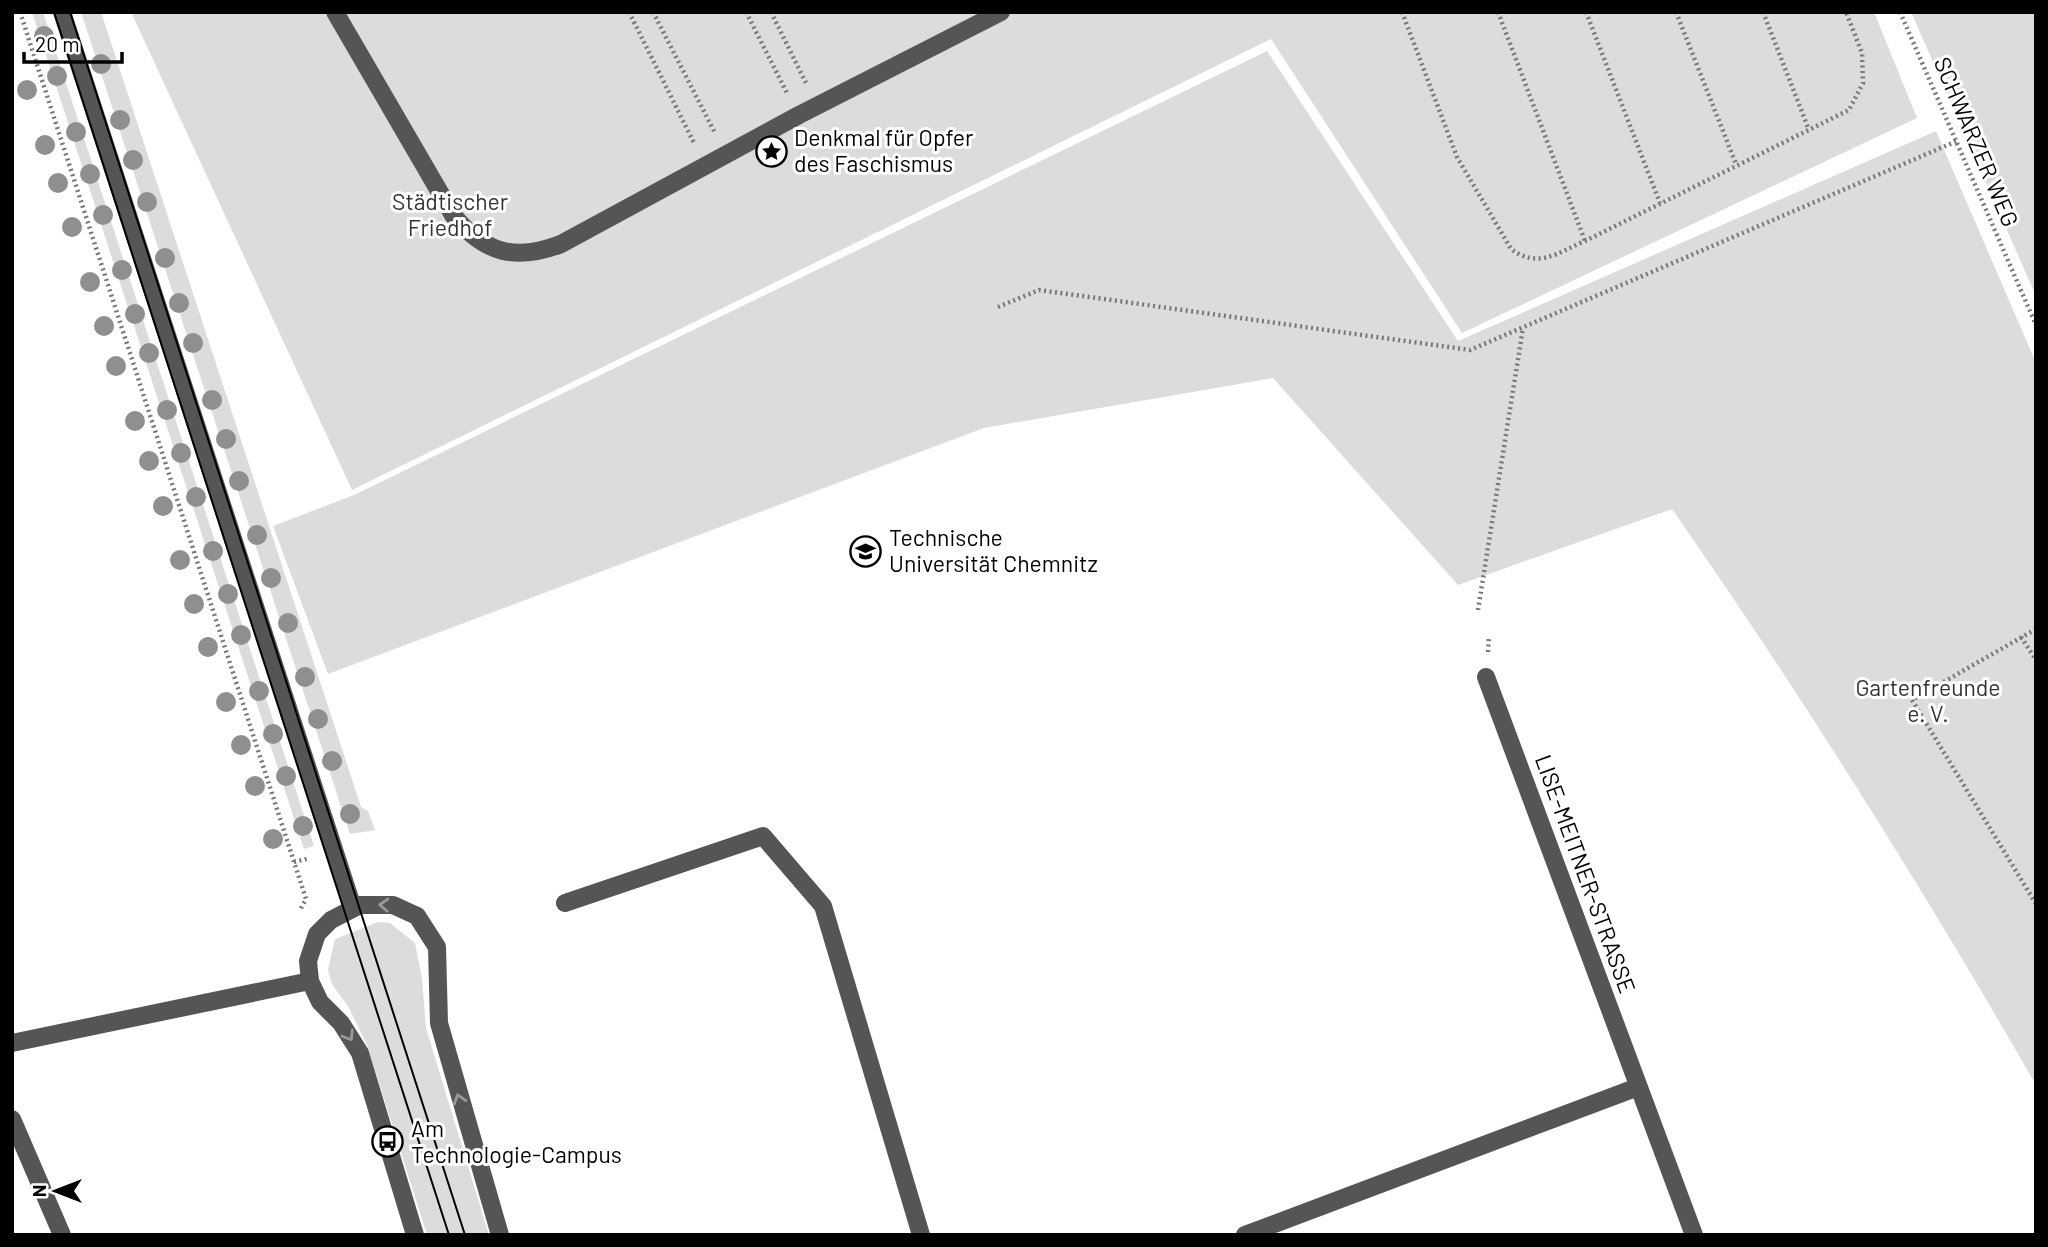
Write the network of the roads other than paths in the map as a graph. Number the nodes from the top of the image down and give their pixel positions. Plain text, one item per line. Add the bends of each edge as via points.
1 (62, 12) edge
2 (335, 12) edge
3 (1001, 12) edge
4 (1486, 677) dead end
5 (565, 903) dead end
6 (353, 908) junction
7 (310, 981) junction
8 (12, 1043) edge
9 (1639, 1087) junction
10 (12, 1119) edge
11 (62, 1235) edge
12 (415, 1235) edge
13 (500, 1235) edge
14 (921, 1235) edge
15 (1245, 1235) edge
16 (1694, 1235) edge

1 - 6 street
2 - 3 street via 453,215 470,236 490,247 527,253 561,244
4 - 9 street, LISE-MEITNER-STRASSE
5 - 14 street via 763,836 823,906
6 - 7 street via 317,934 308,961
13 -> 6 street via 443,1044 437,947 432,935 417,916 393,905
7 - 8 street
7 -> 12 street via 320,1002 341,1023 360,1053
9 - 15 street
9 - 16 street, LISE-MEITNER-STRASSE
10 - 11 street

